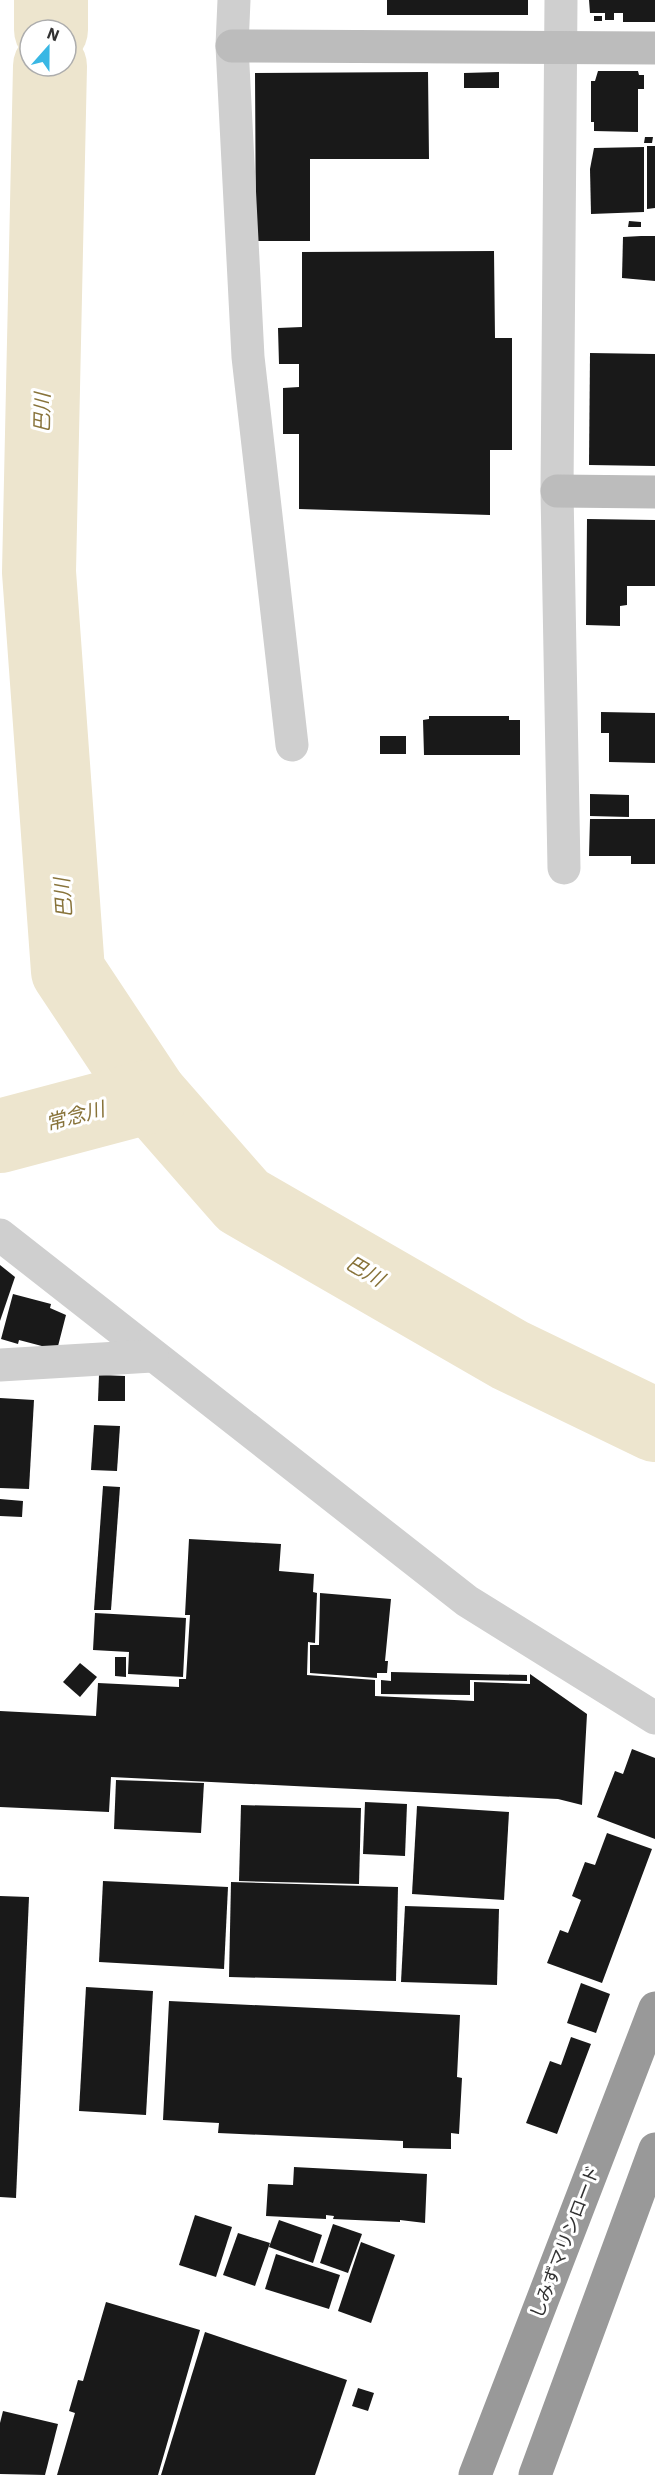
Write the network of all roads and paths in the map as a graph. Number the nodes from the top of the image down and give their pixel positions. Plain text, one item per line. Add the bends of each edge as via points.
1 (234, 0) edge
2 (561, 0) edge
3 (232, 46) junction
4 (561, 48) junction
5 (655, 48) edge
6 (557, 491) junction
7 (655, 492) edge
8 (292, 745) dead end
9 (564, 867) dead end
10 (0, 1235) edge
11 (152, 1356) junction
12 (0, 1365) edge
13 (655, 1718) edge
14 (655, 2008) edge
15 (655, 2149) edge
16 (475, 2475) edge
17 (535, 2475) edge

1 - 3 street
2 - 4 street
3 - 4 street
3 - 8 street via 248,357
4 - 5 street
4 - 6 street
6 - 7 street
6 - 9 street
10 - 11 street
11 - 12 street
11 - 13 street via 467,1601
14 - 16 highway, しみずマリンロード
15 - 17 highway

